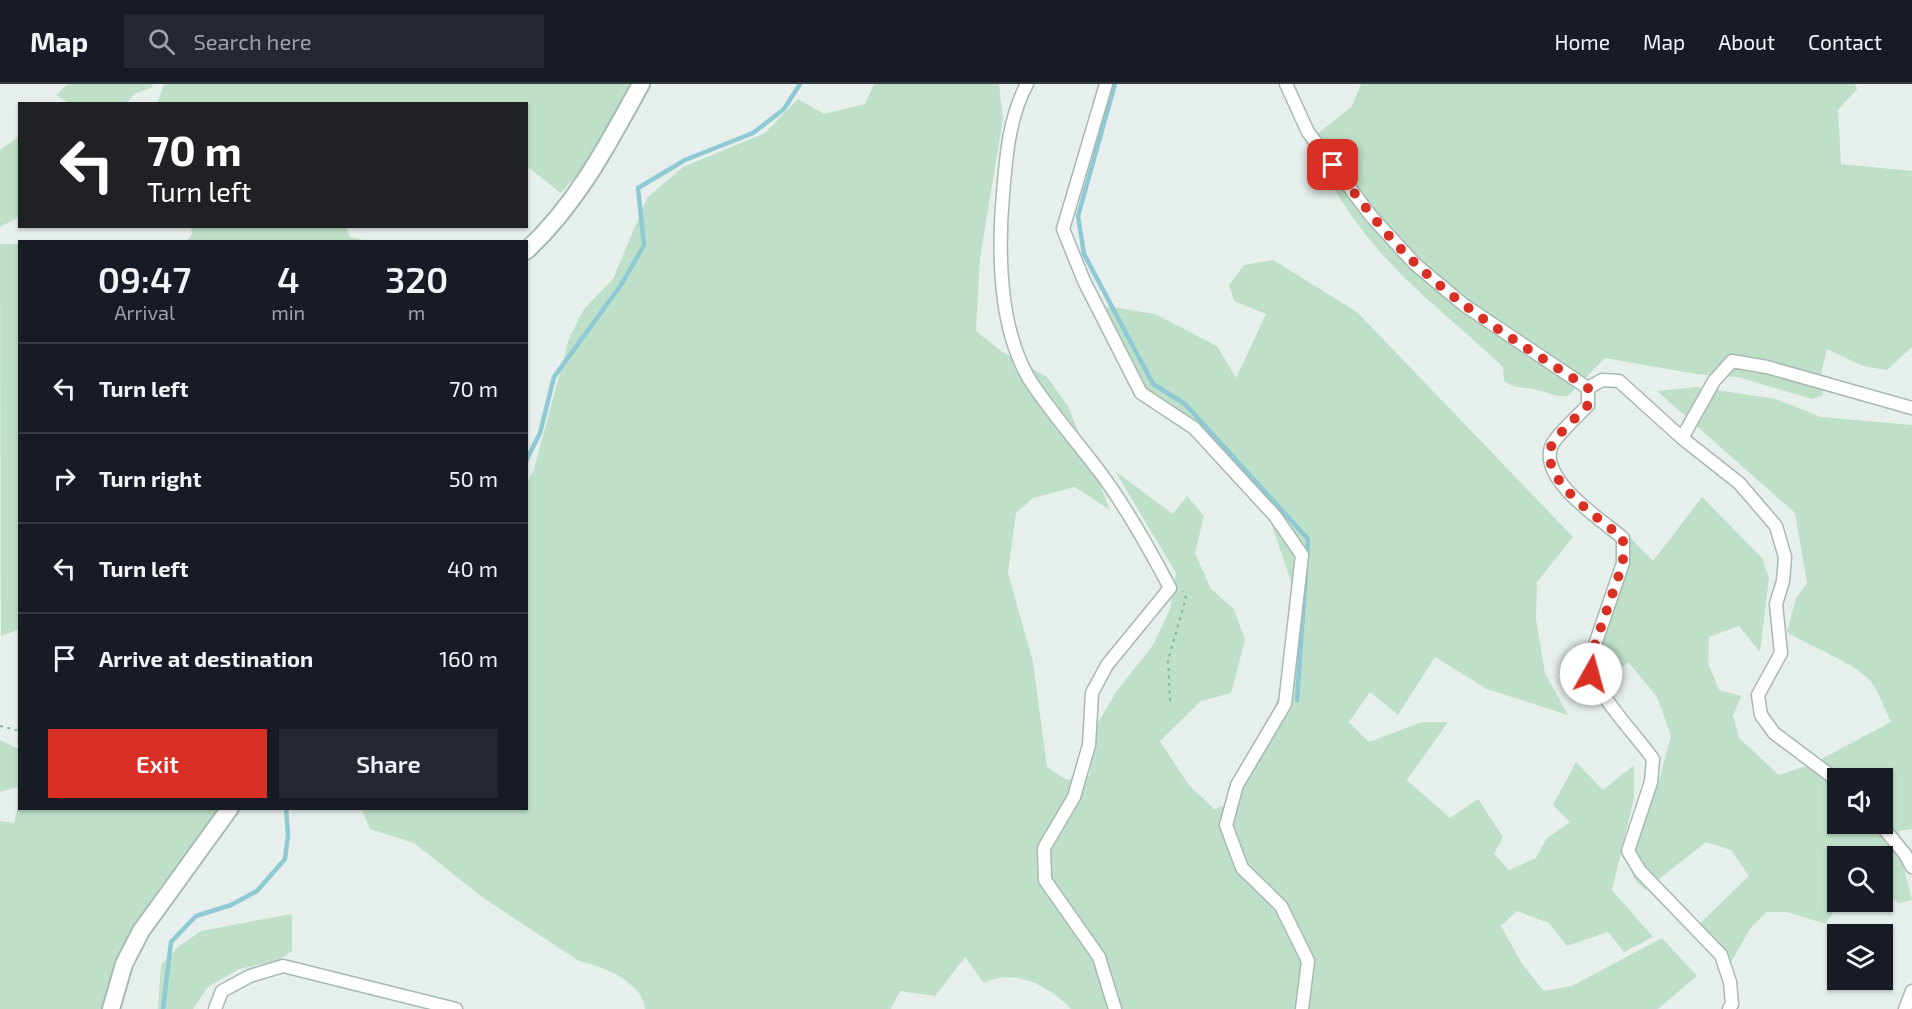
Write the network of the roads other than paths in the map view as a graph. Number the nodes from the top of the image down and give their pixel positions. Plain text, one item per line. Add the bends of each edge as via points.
1 (641, 84) edge
2 (1027, 84) edge
3 (1106, 84) edge
4 (1286, 84) edge
5 (528, 249) edge
6 (1588, 388) junction
7 (1912, 408) edge
8 (1682, 438) junction
9 (1827, 773) edge
10 (229, 810) edge
11 (1888, 834) edge
12 (1912, 867) edge
13 (1912, 991) edge
14 (111, 1009) edge
15 (215, 1009) edge
16 (456, 1009) edge
17 (1115, 1009) edge
18 (1302, 1009) edge
19 (1729, 1009) edge
20 (1905, 1009) edge

1 - 5 main road via 592,171 554,225
2 - 17 street via 1017,102 999,230 1002,280 1014,342 1028,376 1105,479 1170,588 1107,665 1092,693 1089,745 1074,797 1044,848 1045,880 1099,957
3 - 18 street via 1063,229 1084,281 1141,393 1194,428 1275,516 1302,555 1285,704 1237,786 1226,825 1242,868 1281,906 1308,961
4 - 6 street via 1308,132 1371,216 1415,264 1464,305
6 - 8 street via 1602,380 1619,381
6 - 19 street via 1588,405 1551,445 1549,461 1557,481 1623,538 1623,563 1589,662 1591,674 1653,759 1650,782 1628,851 1640,871 1721,955 1730,982
7 - 8 street via 1767,367 1732,361 1714,381
8 - 9 street via 1739,483 1776,526 1785,557 1776,604 1781,653 1758,695 1761,715 1774,733
10 - 14 main road via 141,931 124,964
11 - 12 street
13 - 20 street
15 - 16 street via 222,991 250,976 283,966

